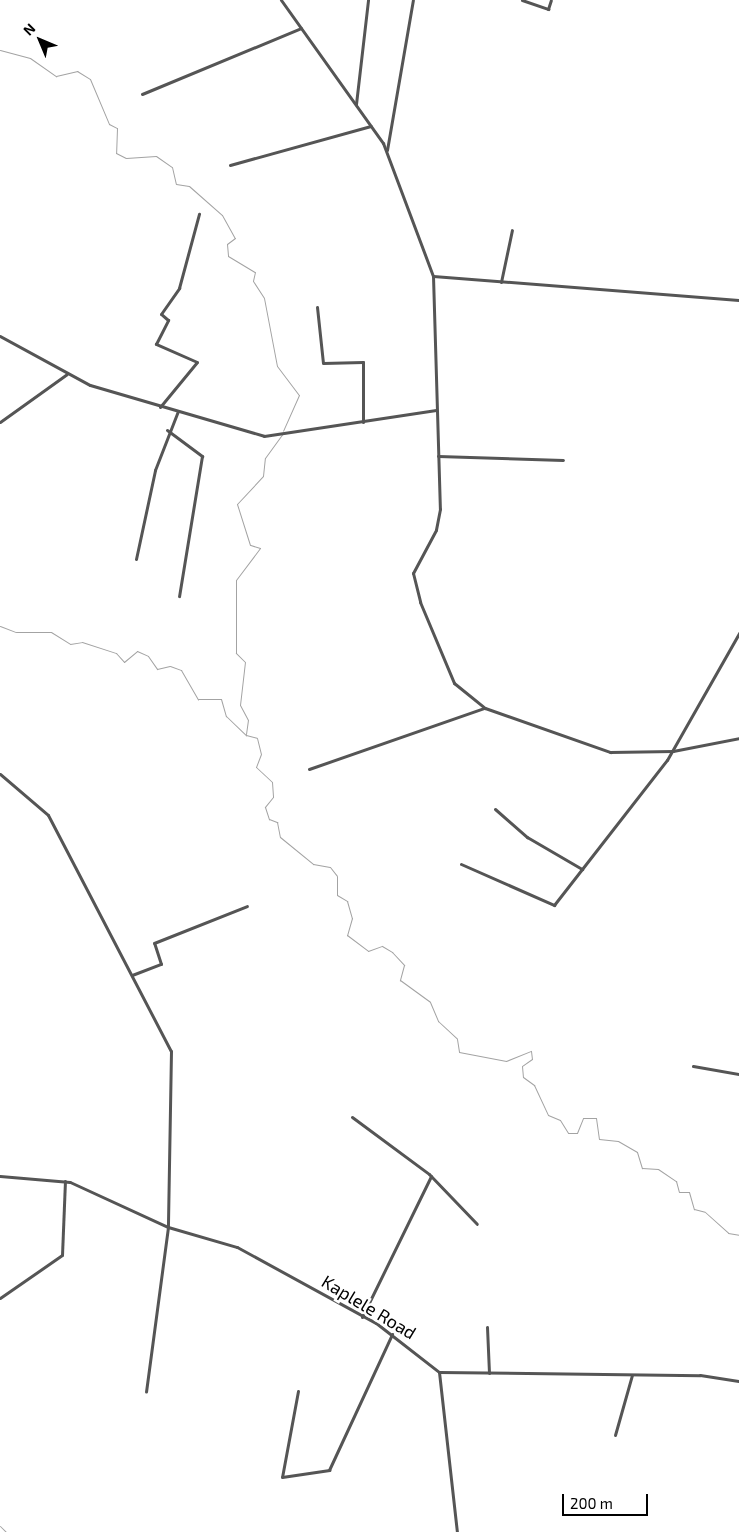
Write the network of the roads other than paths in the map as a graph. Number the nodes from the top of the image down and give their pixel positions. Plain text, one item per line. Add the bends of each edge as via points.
1 (281, 0) edge
2 (368, 0) edge
3 (413, 0) edge
4 (522, 0) edge
5 (551, 0) edge
6 (301, 28) junction
7 (142, 94) dead end
8 (356, 105) junction
9 (371, 126) junction
10 (387, 151) junction
11 (230, 165) dead end
12 (198, 214) dead end
13 (512, 230) dead end
14 (434, 276) junction
15 (501, 282) junction
16 (739, 300) edge
17 (316, 308) dead end
18 (0, 336) edge
19 (67, 374) junction
20 (160, 407) junction
21 (436, 410) junction
22 (178, 411) junction
23 (0, 422) edge
24 (363, 422) junction
25 (167, 430) junction
26 (438, 456) junction
27 (563, 460) dead end
28 (136, 559) dead end
29 (179, 596) dead end
30 (739, 633) edge
31 (485, 708) junction
32 (739, 738) edge
33 (673, 751) junction
34 (309, 769) dead end
35 (0, 774) edge
36 (495, 809) dead end
37 (462, 864) dead end
38 (582, 869) junction
39 (247, 906) dead end
40 (132, 975) junction
41 (693, 1066) dead end
42 (739, 1074) edge
43 (352, 1117) dead end
44 (0, 1176) edge
45 (431, 1176) junction
46 (65, 1181) junction
47 (477, 1224) dead end
48 (168, 1227) junction
49 (0, 1298) edge
50 (362, 1317) junction
51 (487, 1326) dead end
52 (392, 1334) junction
53 (439, 1372) junction
54 (489, 1373) junction
55 (632, 1375) junction
56 (739, 1381) edge
57 (298, 1391) dead end
58 (146, 1392) dead end
59 (615, 1435) dead end
60 (458, 1532) edge

1 - 6 street
2 - 8 street
3 - 10 street
4 - 5 street via 548,10
6 - 7 street
6 - 8 street
8 - 9 street
9 - 10 street
9 - 11 street
10 - 14 street
12 - 20 street via 179,288 161,314 168,320 156,344 198,362
13 - 15 street
14 - 15 street
14 - 21 street
15 - 16 street
17 - 24 street via 323,363 364,362
18 - 19 street
19 - 20 street
19 - 23 street
20 - 22 street
21 - 24 street
21 - 26 street
22 - 24 street via 274,437
22 - 25 street
25 - 28 street
25 - 29 street via 202,456
26 - 27 street
26 - 31 street via 439,518 432,538 414,566 415,589 454,684
30 - 33 street
31 - 33 street via 610,752
31 - 34 street
32 - 33 street
33 - 38 street
35 - 40 street via 46,813
36 - 38 street via 527,836
37 - 38 street via 551,906
39 - 40 street via 153,943 161,964
40 - 48 street via 171,1051
41 - 42 street
43 - 45 street
44 - 46 street, Kaplele Road
45 - 47 street
45 - 50 street
46 - 48 street, Kaplele Road
46 - 49 street via 62,1255
48 - 50 street, Kaplele Road via 238,1247
48 - 58 street
50 - 52 street, Kaplele Road
51 - 54 street
52 - 53 street, Kaplele Road
52 - 57 street via 329,1470 282,1478
53 - 54 street
53 - 60 street
54 - 55 street
55 - 56 street via 700,1375
55 - 59 street

